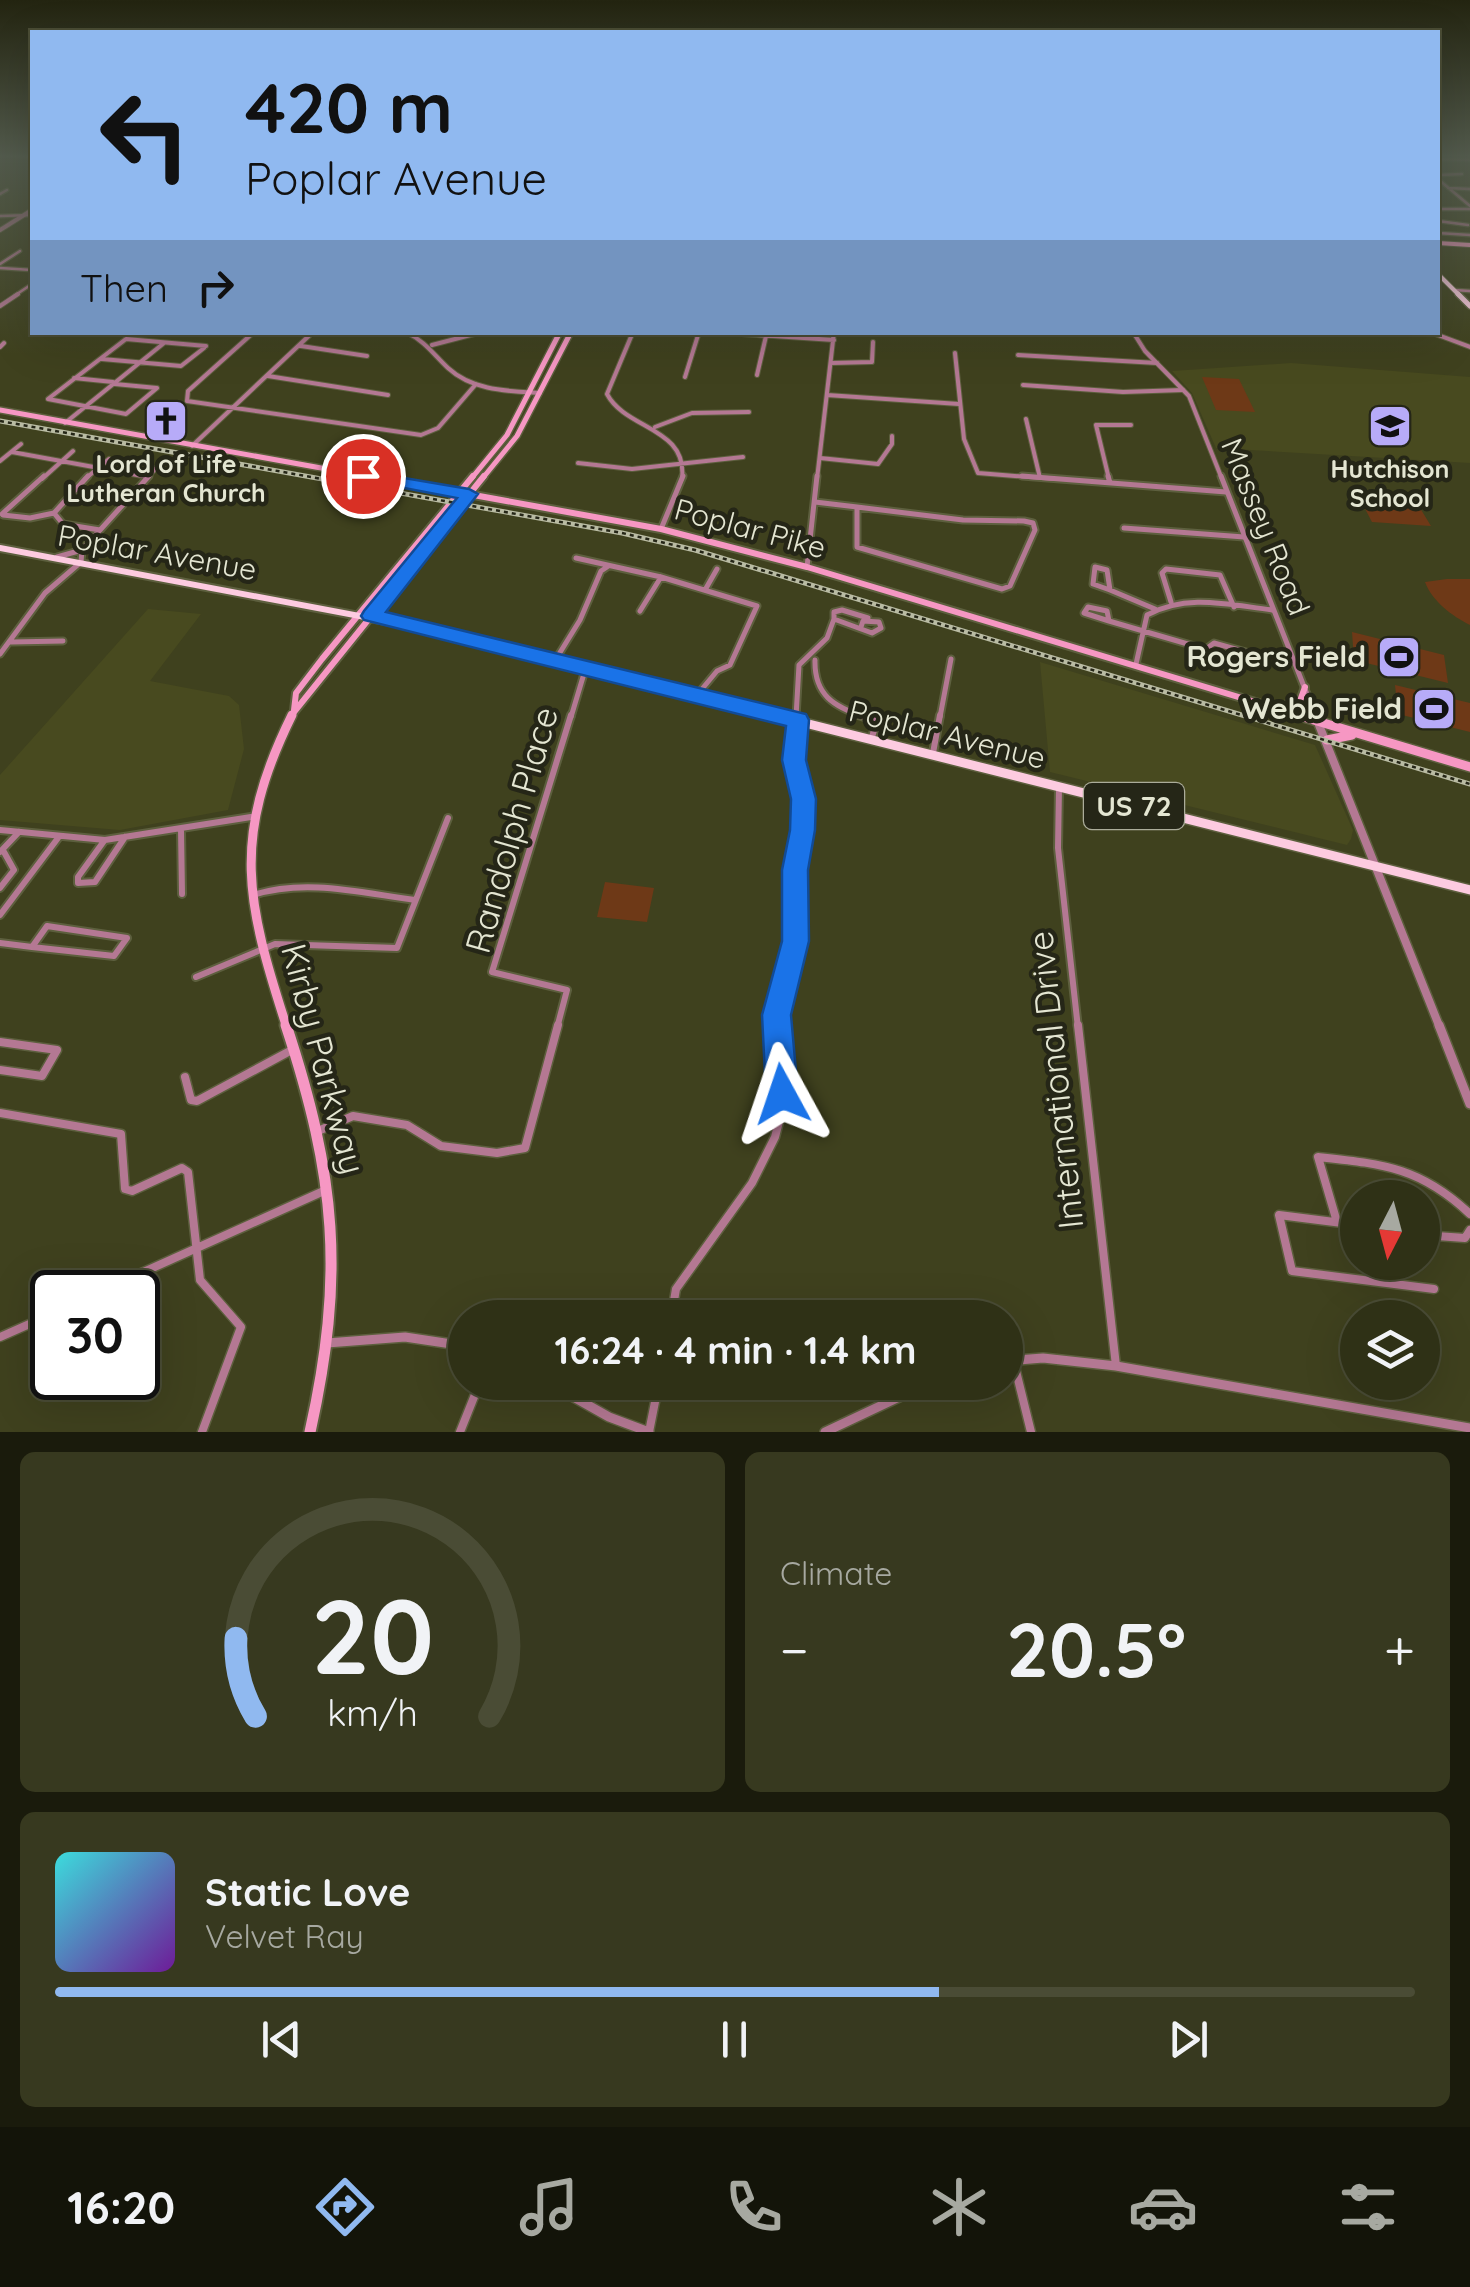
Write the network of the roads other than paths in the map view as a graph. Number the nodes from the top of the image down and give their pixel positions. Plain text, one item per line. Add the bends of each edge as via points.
1 (1444, 222) edge
2 (1468, 225) dead end
3 (1440, 233) edge
4 (1470, 234) edge
5 (1440, 243) edge
6 (1470, 245) edge
7 (20, 251) dead end
8 (0, 266) edge
9 (30, 270) edge
10 (1440, 276) edge
11 (30, 286) edge
12 (1454, 290) junction
13 (1470, 291) edge
14 (20, 293) junction
15 (30, 294) edge
16 (0, 306) edge
17 (1470, 306) edge
18 (252, 335) edge
19 (310, 335) edge
20 (412, 335) edge
21 (471, 335) edge
22 (558, 335) edge
23 (569, 335) edge
24 (632, 335) edge
25 (698, 335) edge
26 (752, 335) edge
27 (834, 335) edge
28 (1134, 335) edge
29 (1438, 335) edge
30 (766, 336) junction
31 (834, 340) junction
32 (166, 342) junction
33 (873, 342) dead end
34 (300, 346) junction
35 (432, 346) junction
36 (1470, 348) edge
37 (956, 353) dead end
38 (1018, 355) dead end
39 (367, 356) dead end
40 (99, 359) junction
41 (140, 362) junction
42 (831, 363) junction
43 (1157, 363) junction
44 (757, 375) dead end
45 (268, 376) junction
46 (685, 377) dead end
47 (74, 378) junction
48 (114, 383) junction
49 (476, 384) junction
50 (1023, 385) dead end
51 (1186, 390) junction
52 (530, 392) junction
53 (540, 392) junction
54 (388, 395) dead end
55 (827, 396) junction
56 (959, 404) junction
57 (84, 408) junction
58 (235, 408) junction
59 (0, 410) edge
60 (748, 412) dead end
61 (1026, 419) dead end
62 (65, 423) junction
63 (1130, 426) dead end
64 (654, 427) junction
65 (892, 436) dead end
66 (21, 444) dead end
67 (192, 446) junction
68 (12, 452) junction
69 (73, 452) dead end
70 (743, 457) dead end
71 (820, 458) junction
72 (109, 459) dead end
73 (0, 461) edge
74 (58, 462) junction
75 (682, 462) junction
76 (578, 463) dead end
77 (157, 467) dead end
78 (96, 469) junction
79 (148, 477) junction
80 (1040, 478) junction
81 (1110, 483) junction
82 (1226, 492) junction
83 (464, 494) junction
84 (815, 502) junction
85 (856, 506) junction
86 (54, 513) junction
87 (1, 514) edge
88 (1124, 528) dead end
89 (661, 529) junction
90 (100, 530) junction
91 (1244, 538) junction
92 (0, 548) edge
93 (82, 550) junction
94 (55, 558) junction
95 (576, 558) dead end
96 (81, 562) junction
97 (608, 566) junction
98 (807, 567) junction
99 (716, 569) dead end
100 (661, 577) junction
101 (705, 590) junction
102 (1110, 590) junction
103 (1171, 602) junction
104 (1234, 607) junction
105 (1155, 610) junction
106 (1273, 610) junction
107 (640, 611) dead end
108 (360, 613) junction
109 (372, 616) junction
110 (834, 618) junction
111 (871, 619) junction
112 (1109, 620) junction
113 (861, 627) junction
114 (1144, 631) junction
115 (63, 641) dead end
116 (9, 642) junction
117 (1206, 649) junction
118 (0, 654) edge
119 (951, 659) dead end
120 (556, 660) junction
121 (814, 660) dead end
122 (1136, 664) junction
123 (586, 667) junction
124 (800, 678) junction
125 (812, 679) junction
126 (1305, 687) junction
127 (697, 695) junction
128 (1271, 707) junction
129 (294, 710) junction
130 (798, 720) junction
131 (1322, 724) junction
132 (1358, 734) junction
133 (871, 740) junction
134 (1327, 740) junction
135 (932, 756) junction
136 (1470, 767) edge
137 (1058, 787) junction
138 (251, 817) junction
139 (448, 818) dead end
140 (182, 829) junction
141 (0, 830) edge
142 (19, 832) junction
143 (126, 837) junction
144 (58, 838) junction
145 (105, 840) junction
146 (2, 852) edge
147 (1376, 866) junction
148 (0, 888) edge
149 (1470, 890) edge
150 (182, 894) dead end
151 (250, 896) junction
152 (416, 900) junction
153 (0, 914) edge
154 (0, 943) edge
155 (262, 946) junction
156 (32, 947) junction
157 (196, 977) dead end
158 (0, 1042) edge
159 (293, 1050) junction
160 (0, 1070) edge
161 (185, 1077) dead end
162 (1470, 1104) edge
163 (0, 1113) edge
164 (318, 1131) junction
165 (329, 1188) junction
166 (1470, 1214) edge
167 (1337, 1222) junction
168 (1340, 1223) edge
169 (1470, 1230) edge
170 (1440, 1237) edge
171 (195, 1246) junction
172 (145, 1270) edge
173 (1434, 1289) dead end
174 (674, 1300) edge
175 (30, 1324) edge
176 (0, 1337) edge
177 (448, 1343) edge
178 (327, 1344) junction
179 (1023, 1359) edge
180 (1116, 1366) junction
181 (473, 1400) edge
182 (579, 1400) edge
183 (655, 1400) edge
184 (892, 1400) edge
185 (1021, 1400) edge
186 (1470, 1428) edge
187 (202, 1432) edge
188 (310, 1432) edge
189 (460, 1432) edge
190 (649, 1432) edge
191 (824, 1432) edge
192 (1031, 1432) edge

1 - 2 street
3 - 4 street
5 - 6 main road
7 - 8 street
8 - 9 street
10 - 12 main road
11 - 14 street
12 - 13 street
12 - 17 main road
14 - 15 street
14 - 16 street
18 - 58 street via 186,400
19 - 34 street
20 - 35 street
21 - 35 street
22 - 52 main road, Kirby Parkway
23 - 53 main road, Kirby Parkway
24 - 64 street via 606,394
25 - 46 street
26 - 30 street
27 - 31 street
28 - 43 street, Massey Road
29 - 36 street
30 - 31 street
30 - 44 street
31 - 42 street
32 - 40 street via 126,339
32 - 41 street
32 - 41 street via 206,346 181,366
33 - 42 street via 872,362
34 - 39 street
34 - 45 street
35 - 49 street via 450,370
37 - 56 street
38 - 43 street
40 - 41 street
40 - 47 street
41 - 48 street
42 - 55 street
43 - 51 street, Massey Road
45 - 54 street
45 - 58 street
47 - 48 street
47 - 57 street via 48,398
48 - 57 street
48 - 57 street via 157,388 126,414
49 - 52 street
49 - 58 street via 438,428 421,434
50 - 51 street
51 - 82 street, Massey Road
52 - 53 street
52 - 83 main road, Kirby Parkway
53 - 83 main road, Kirby Parkway via 516,436
55 - 56 street
55 - 71 street
56 - 80 street via 978,473
57 - 62 street
58 - 67 street
59 - 62 main road, Poplar Pike
60 - 64 street via 692,413
61 - 80 street
62 - 67 main road, Poplar Pike
63 - 81 street via 1096,425
64 - 75 street
65 - 71 street via 878,464
66 - 68 street
67 - 83 main road, Poplar Pike
68 - 73 street
68 - 74 street
69 - 74 street
70 - 75 street
71 - 84 street
72 - 78 street
74 - 78 street
74 - 87 street
75 - 76 street via 626,469
75 - 89 street via 682,490
77 - 79 street
78 - 79 street
78 - 86 street
79 - 90 street
80 - 81 street
81 - 82 street
82 - 91 street, Massey Road
83 - 89 main road, Poplar Pike
83 - 108 main road, Kirby Parkway
83 - 109 main road, Kirby Parkway
84 - 85 street
84 - 98 street
85 - 85 street via 996,518 1034,524 1034,532 1005,590 856,546
86 - 87 street
86 - 90 street via 62,524
88 - 91 street
89 - 98 main road, Poplar Pike
90 - 93 street
91 - 106 street, Massey Road
92 - 94 main road, Poplar Avenue / US 72
93 - 94 street
93 - 96 street
94 - 96 main road, Poplar Avenue / US 72
95 - 97 street
96 - 108 main road, Poplar Avenue / US 72
96 - 116 street via 45,593
97 - 100 street
97 - 120 street via 600,570
98 - 122 main road, Poplar Pike
99 - 101 street
100 - 101 street
100 - 107 street
101 - 127 street via 756,606 730,665 717,670
102 - 102 street via 1107,570 1096,567 1094,584
102 - 105 street
103 - 104 street
103 - 104 street via 1166,569 1220,575
103 - 105 street
104 - 106 street
105 - 114 street
106 - 126 street, Massey Road
108 - 109 main road, Poplar Avenue / US 72
108 - 129 main road, Kirby Parkway via 302,685
109 - 120 main road, Poplar Avenue / US 72
109 - 129 main road, Kirby Parkway
110 - 111 street via 842,610
110 - 113 street
110 - 124 street via 827,638 801,660
111 - 113 street
111 - 113 street via 880,630
112 - 112 street via 1084,613 1084,610 1106,611
112 - 114 street
114 - 117 street
114 - 122 street
115 - 116 street
116 - 118 street
117 - 117 street via 1214,643 1249,658
119 - 135 street
120 - 123 main road, Poplar Avenue / US 72
121 - 125 street
122 - 128 main road, Poplar Pike
123 - 127 main road, Poplar Avenue / US 72
123 - 164 street, Randolph Place via 492,972 566,990 525,1148 497,1153 441,1146 407,1126 353,1116
124 - 125 street
124 - 130 street
125 - 133 street via 828,703 877,721
126 - 128 main road via 1300,701
126 - 131 street, Massey Road
127 - 130 main road, Poplar Avenue / US 72
128 - 131 main road, Poplar Pike
129 - 138 main road, Kirby Parkway via 267,759
130 - 133 main road, Poplar Avenue / US 72
130 - 174 street via 794,760 803,830 795,870 796,941 776,1015 780,1118 752,1182
131 - 132 main road, Poplar Pike
131 - 134 street, Massey Road
132 - 134 main road
132 - 136 main road, Poplar Pike
133 - 135 main road, Poplar Avenue / US 72
134 - 147 street, Massey Road
135 - 137 main road, Poplar Avenue / US 72
137 - 147 main road, Poplar Avenue / US 72
137 - 180 street, International Drive via 1058,848
138 - 140 street
138 - 151 main road, Kirby Parkway
139 - 152 street
140 - 143 street
140 - 150 street
141 - 142 street
142 - 144 street
142 - 146 street
143 - 145 street
143 - 145 street via 95,882 78,883
144 - 145 street
144 - 153 street
146 - 148 street via 14,870
147 - 149 main road, Poplar Avenue / US 72
147 - 162 street, Massey Road
151 - 152 street via 293,886
151 - 155 main road, Kirby Parkway
152 - 155 street via 397,948
154 - 156 street
155 - 157 street
155 - 159 main road, Kirby Parkway
156 - 156 street via 47,926 128,938 114,956
158 - 160 street via 57,1050 42,1076
159 - 161 street via 196,1102
159 - 164 main road, Kirby Parkway
163 - 171 street via 120,1134 124,1189 182,1168 188,1172
164 - 165 main road, Kirby Parkway
165 - 171 street
165 - 178 main road, Kirby Parkway
166 - 167 street via 1419,1172 1318,1157
167 - 168 street
167 - 173 street via 1279,1215 1292,1271
169 - 170 street via 1466,1238
171 - 172 street
171 - 187 street via 200,1280 241,1327
175 - 176 street
177 - 178 street via 406,1337
178 - 188 main road, Kirby Parkway
179 - 180 street
180 - 186 street
181 - 189 street
182 - 190 street
183 - 190 street
184 - 191 street
185 - 192 street

